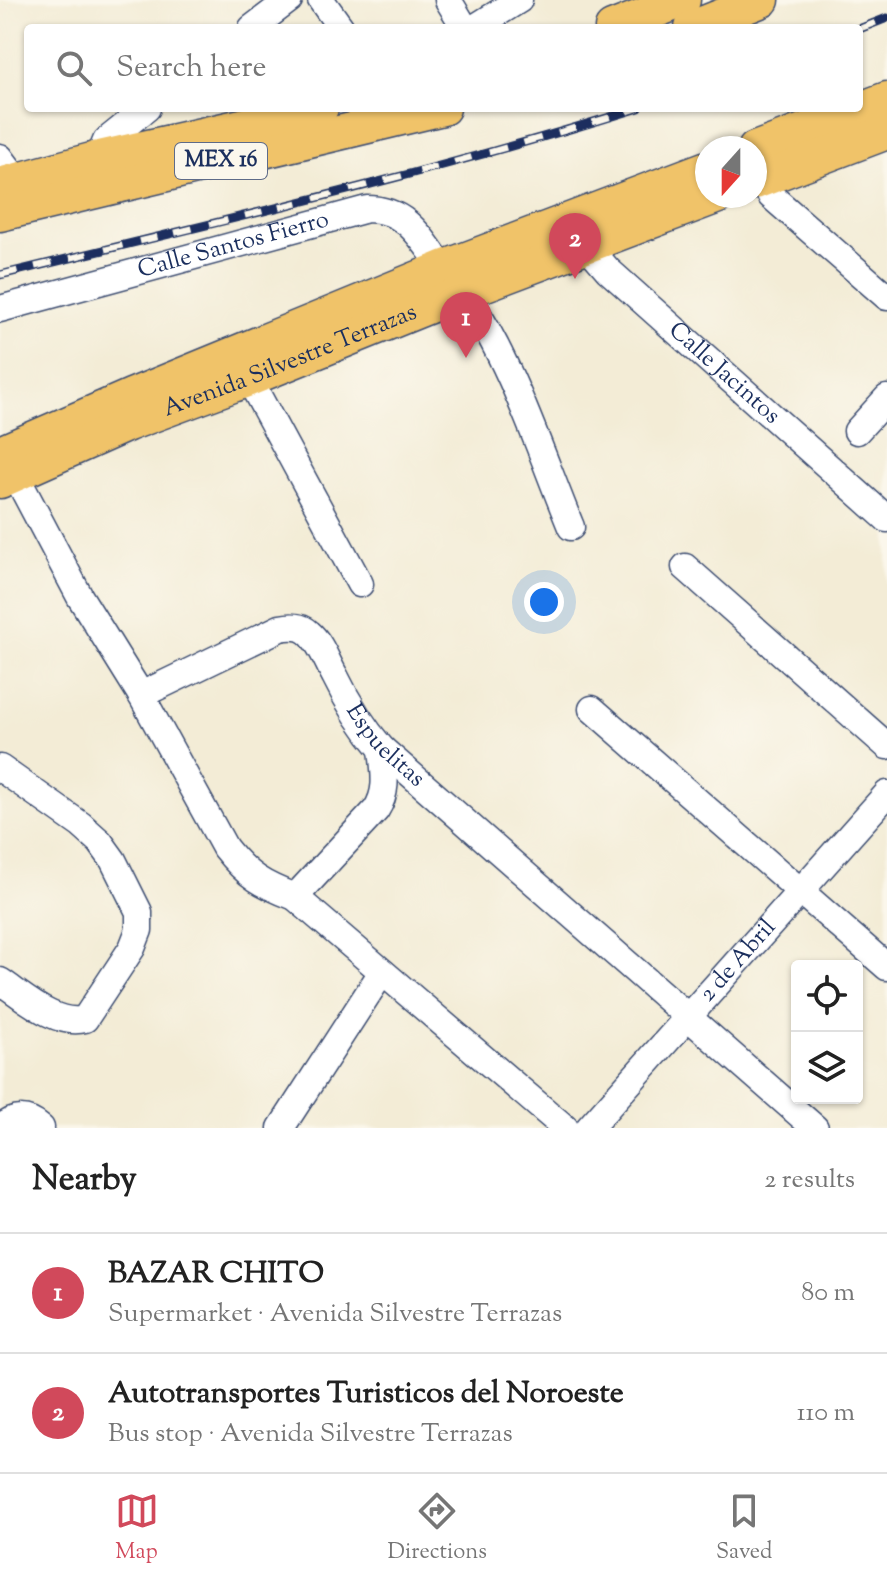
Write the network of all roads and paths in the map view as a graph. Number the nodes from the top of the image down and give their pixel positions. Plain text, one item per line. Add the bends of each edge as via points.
1 (289, 0) edge
2 (321, 0) edge
3 (448, 0) edge
4 (519, 0) edge
5 (683, 0) edge
6 (762, 0) edge
7 (257, 24) edge
8 (338, 24) edge
9 (463, 24) edge
10 (480, 24) edge
11 (622, 24) edge
12 (702, 24) edge
13 (887, 99) edge
14 (142, 112) edge
15 (308, 112) edge
16 (863, 112) edge
17 (863, 112) edge
18 (396, 114) edge
19 (887, 132) edge
20 (767, 163) edge
21 (767, 166) edge
22 (107, 172) junction
23 (695, 174) edge
24 (13, 182) edge
25 (767, 189) edge
26 (695, 202) edge
27 (0, 214) edge
28 (581, 233) junction
29 (454, 280) junction
30 (887, 297) edge
31 (0, 309) edge
32 (249, 379) junction
33 (887, 398) edge
34 (857, 431) dead end
35 (5, 470) edge
36 (887, 519) edge
37 (571, 527) dead end
38 (685, 567) dead end
39 (360, 584) dead end
40 (141, 695) junction
41 (592, 709) dead end
42 (887, 746) edge
43 (382, 749) junction
44 (0, 768) edge
45 (887, 794) edge
46 (800, 891) junction
47 (295, 897) junction
48 (887, 967) edge
49 (382, 972) junction
50 (0, 981) edge
51 (689, 1016) junction
52 (38, 1125) edge
53 (1, 1128) edge
54 (281, 1128) edge
55 (565, 1128) edge
56 (589, 1128) edge
57 (815, 1128) edge

1 - 7 street
2 - 8 street
3 - 9 street
4 - 10 street
5 - 11 main road
6 - 12 main road
13 - 16 main road
14 - 22 street via 106,141
15 - 22 main road, MEX 16
17 - 20 main road
18 - 22 main road, MEX 16
19 - 21 main road
22 - 24 main road, MEX 16
23 - 28 main road, Avenida Silvestre Terrazas
24 - 27 main road, MEX 16
25 - 30 street
26 - 28 main road, Avenida Silvestre Terrazas
28 - 29 main road, Avenida Silvestre Terrazas
28 - 36 street, Calle Jacintos via 608,270
29 - 31 street, Calle Santos Fierro via 396,213 367,209
29 - 32 main road, Avenida Silvestre Terrazas
29 - 35 main road, Avenida Silvestre Terrazas via 131,396
29 - 37 street, Calle Santos Fierro via 497,348
32 - 35 main road, Avenida Silvestre Terrazas
32 - 39 street
33 - 34 street
35 - 40 street
38 - 42 street
40 - 43 street, Espuelitas via 280,628 299,627 318,644 352,709
40 - 47 street via 225,848 263,885
41 - 46 street
43 - 47 street via 384,797
43 - 51 street, Espuelitas
44 - 50 street via 100,842 139,912 139,930 85,1019 61,1019
45 - 46 street, 2 de Abril
46 - 48 street
46 - 51 street, 2 de Abril
47 - 49 street
49 - 54 street
49 - 55 street
51 - 56 street, 2 de Abril
51 - 57 street, Espuelitas
52 - 53 street via 23,1118

